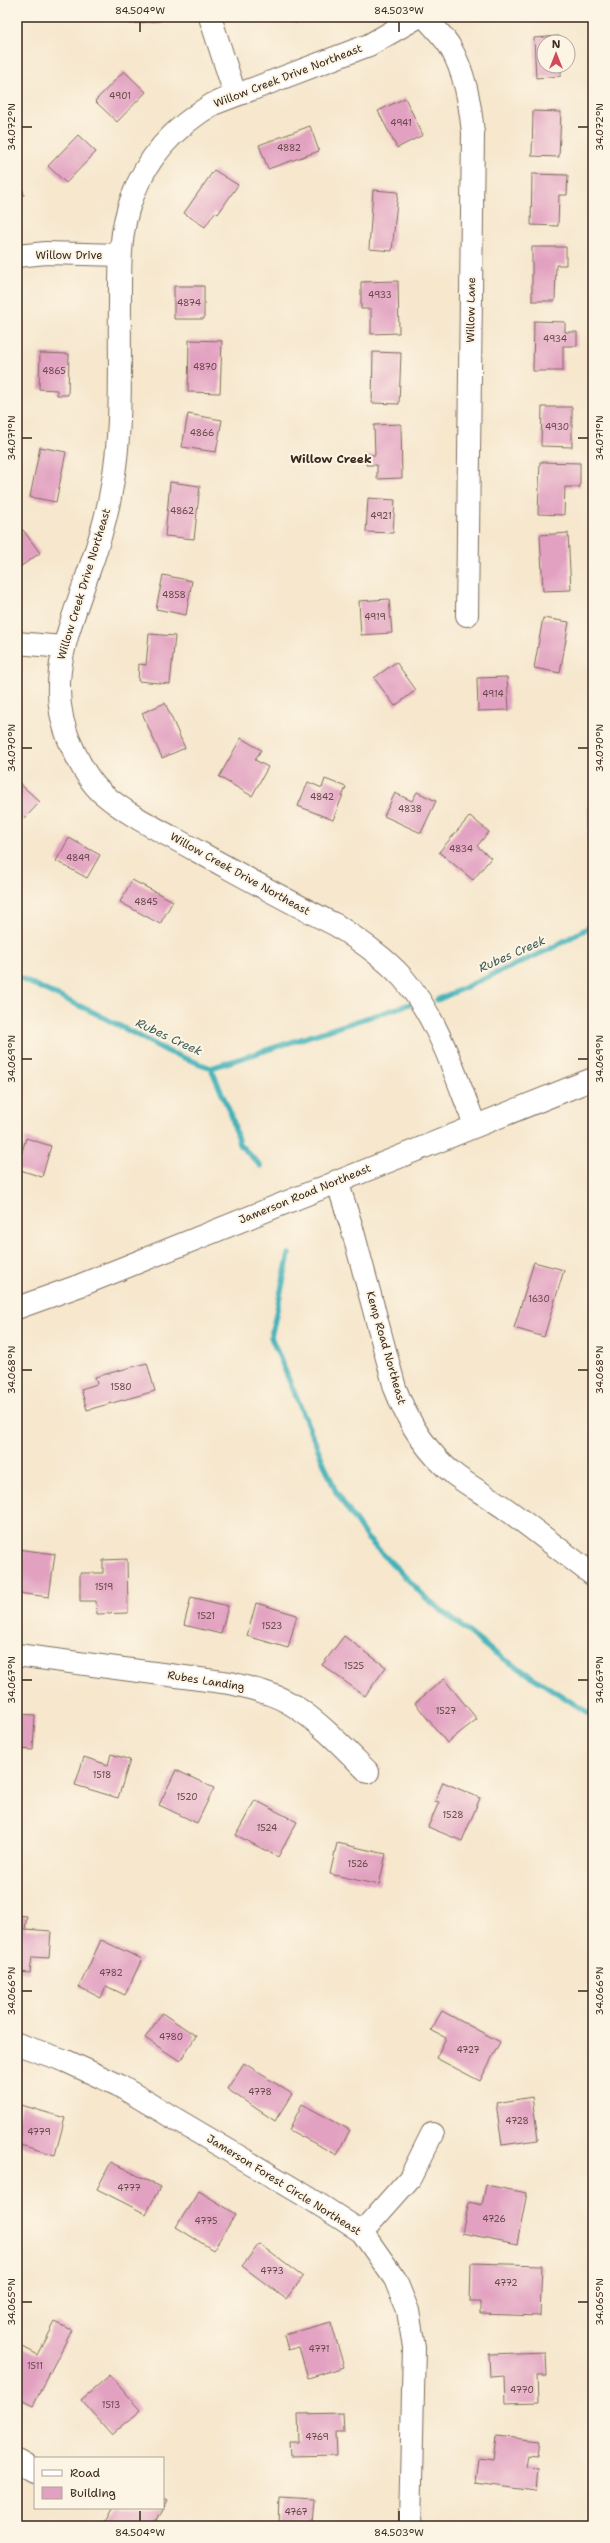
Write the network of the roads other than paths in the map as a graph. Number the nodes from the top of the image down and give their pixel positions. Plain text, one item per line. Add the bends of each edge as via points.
1 (210, 17) edge
2 (418, 17) edge
3 (425, 17) edge
4 (235, 94) junction
5 (120, 255) junction
6 (17, 256) edge
7 (467, 615) dead end
8 (17, 643) edge
9 (62, 647) junction
10 (593, 1079) edge
11 (475, 1125) junction
12 (337, 1182) junction
13 (17, 1308) edge
14 (593, 1575) edge
15 (17, 1655) edge
16 (368, 1772) dead end
17 (17, 2044) edge
18 (432, 2134) dead end
19 (362, 2232) junction
20 (17, 2460) edge
21 (34, 2469) edge
22 (410, 2526) edge

1 - 4 street
2 - 4 street, Willow Creek Drive Northeast via 369,45
3 - 7 street, Willow Lane via 448,44 457,62 470,101 473,133
4 - 5 street, Willow Creek Drive Northeast via 190,118 156,153 131,198
5 - 6 street, Willow Drive via 46,253
5 - 9 street, Willow Creek Drive Northeast via 117,456 104,527
8 - 9 street
9 - 11 street, Willow Creek Drive Northeast via 59,701 64,725 74,751 99,791 124,810 336,925 388,964 421,1003 438,1033
10 - 11 street, Jamerson Road Northeast
11 - 12 street, Jamerson Road Northeast
12 - 13 street, Jamerson Road Northeast
12 - 14 street, Kemp Road Northeast via 395,1388 416,1431 454,1474 506,1509
15 - 16 street, Rubes Landing via 230,1683 259,1690 290,1703 316,1721
17 - 19 street, Jamerson Forest Circle Northeast via 66,2061 118,2085
18 - 19 street via 410,2178
19 - 22 street, Jamerson Forest Circle Northeast via 395,2279 408,2311 414,2347
20 - 21 street

